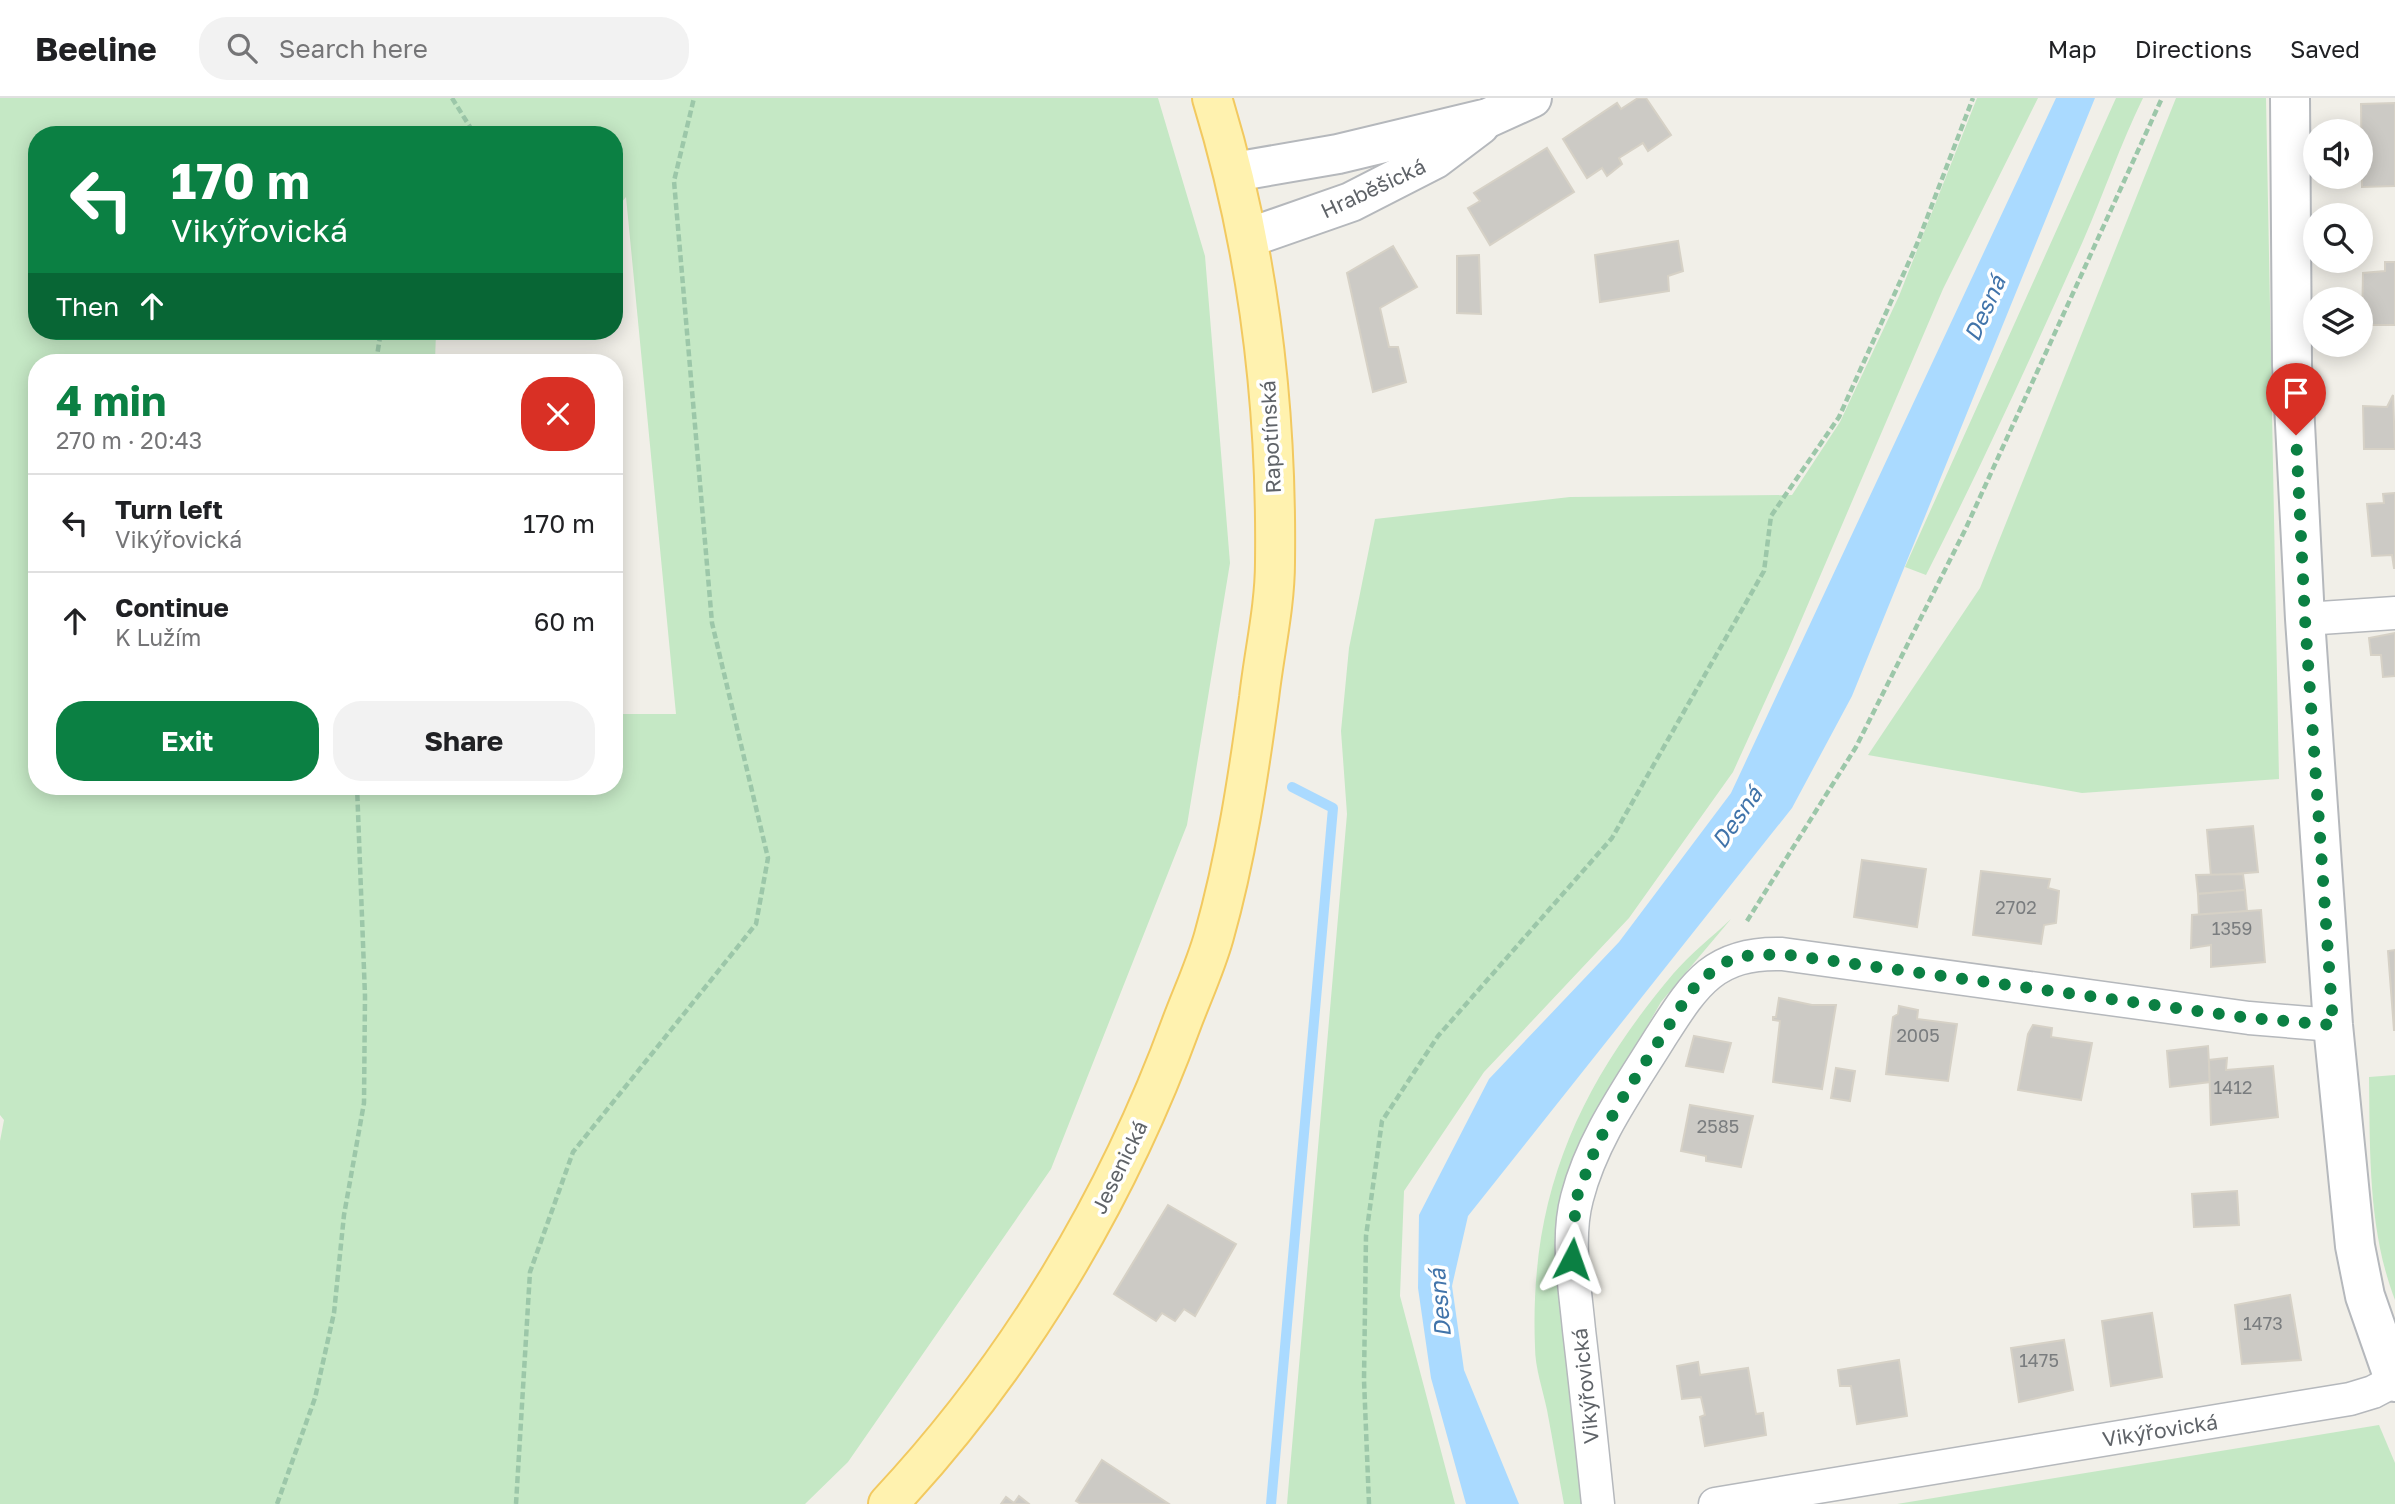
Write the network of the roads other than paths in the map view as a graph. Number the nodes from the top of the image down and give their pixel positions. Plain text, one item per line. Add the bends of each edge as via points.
1 (1212, 98) edge
2 (1532, 98) edge
3 (2290, 98) edge
4 (1488, 118) junction
5 (1234, 172) junction
6 (1248, 238) junction
7 (2395, 613) edge
8 (2305, 619) junction
9 (1248, 780) joint
10 (2333, 1025) junction
11 (2395, 1381) edge
12 (888, 1504) edge
13 (1598, 1504) edge
14 (1715, 1504) edge

1 - 5 main road, Rapotínská
2 - 4 street, Hraběšická
3 - 8 street, Vikýřovická via 2292,365
4 - 5 street, Hraběšická via 1338,154
4 - 6 street, Hraběšická via 1435,159 1351,202
5 - 6 main road, Rapotínská
6 - 9 main road, Rapotínská via 1272,434 1276,566
7 - 8 street
8 - 10 street, Vikýřovická
9 - 12 main road, Jesenická via 1213,939 1165,1068 1107,1198 1060,1279 1002,1364 955,1428
10 - 11 street, Vikýřovická via 2355,1246 2373,1322
10 - 13 street, Vikýřovická via 2249,1018 1782,954 1743,956 1715,969 1687,997 1618,1105 1576,1199 1572,1259
11 - 14 street, Vikýřovická via 2350,1399

